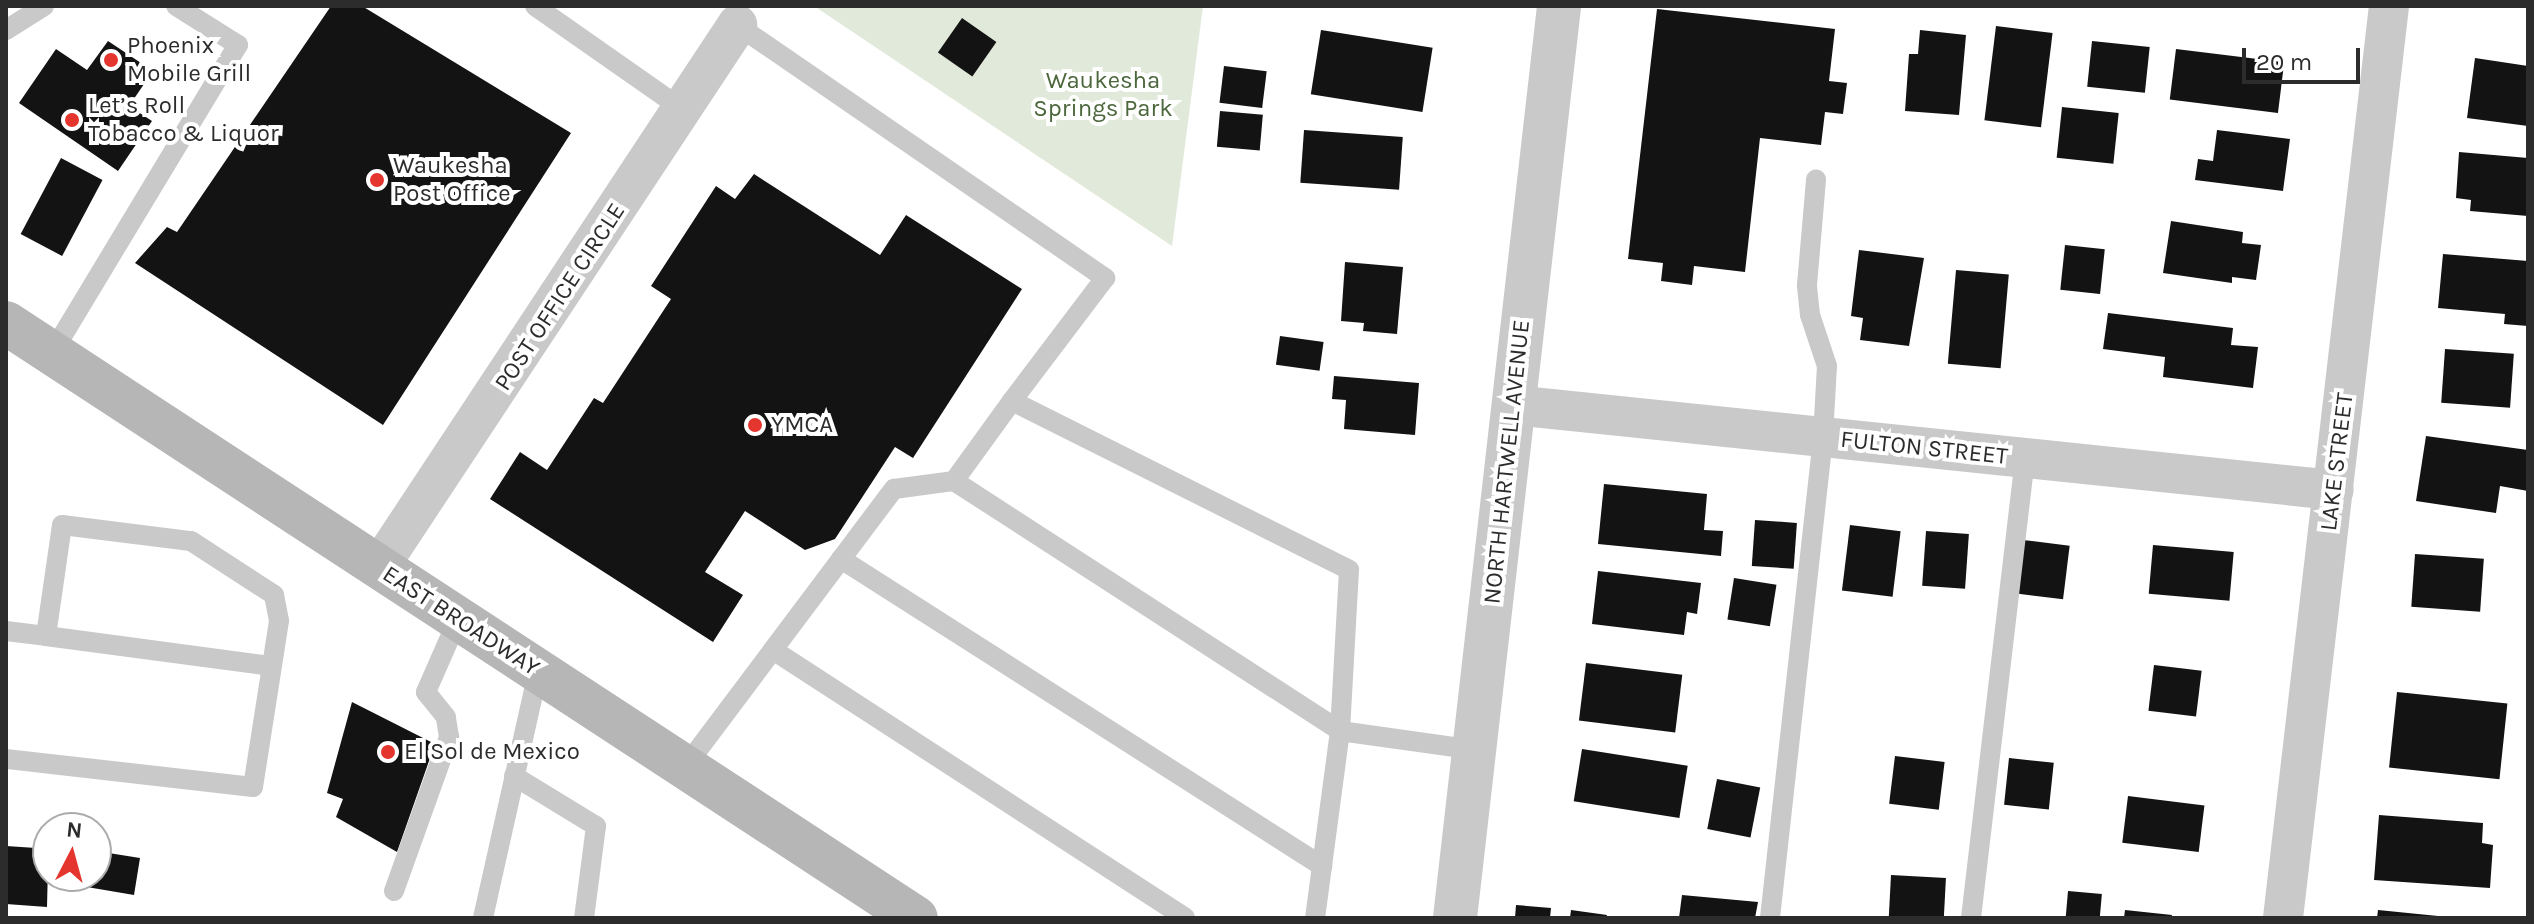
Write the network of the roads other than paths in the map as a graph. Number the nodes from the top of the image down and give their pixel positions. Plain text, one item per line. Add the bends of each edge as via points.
1 (44, 6) edge
2 (176, 6) edge
3 (535, 6) edge
4 (1559, 6) edge
5 (2389, 6) edge
6 (737, 25) joint
7 (6, 30) edge
8 (682, 109) junction
9 (1816, 179) dead end
10 (6, 323) edge
11 (52, 353) junction
12 (1012, 401) junction
13 (1514, 405) junction
14 (1823, 437) junction
15 (2025, 458) junction
16 (954, 481) junction
17 (2334, 490) junction
18 (841, 559) junction
19 (379, 567) junction
20 (458, 619) junction
21 (6, 631) edge
22 (46, 636) junction
23 (773, 650) junction
24 (271, 666) junction
25 (538, 671) junction
26 (1340, 731) junction
27 (1475, 750) junction
28 (6, 759) edge
29 (685, 767) junction
30 (514, 776) junction
31 (1322, 866) junction
32 (394, 891) dead end
33 (483, 918) edge
34 (584, 918) edge
35 (916, 918) edge
36 (1185, 918) edge
37 (1315, 918) edge
38 (1455, 918) edge
39 (1770, 918) edge
40 (1971, 918) edge
41 (2283, 918) edge

1 - 7 lane
2 - 11 lane via 238,45
3 - 8 lane
4 - 13 street, NORTH HARTWELL AVENUE
5 - 17 street, LAKE STREET
6 - 8 street, POST OFFICE CIRCLE
6 - 12 lane via 1105,278
8 - 19 street, POST OFFICE CIRCLE
9 - 14 lane via 1807,285 1810,315 1827,366
10 - 11 main road, EAST BROADWAY
11 - 19 main road, EAST BROADWAY
12 - 16 lane
12 - 26 lane via 1349,570
13 - 14 street, FULTON STREET
13 - 27 street, NORTH HARTWELL AVENUE
14 - 15 street, FULTON STREET
14 - 39 lane
15 - 17 street, FULTON STREET
15 - 40 lane
16 - 18 lane via 894,489
16 - 26 lane
17 - 41 street, LAKE STREET
18 - 23 lane
18 - 31 lane
19 - 20 main road, EAST BROADWAY
20 - 25 main road, EAST BROADWAY
20 - 32 lane via 426,692 446,717 449,737
21 - 22 lane
22 - 24 lane
22 - 24 lane via 62,525 191,541 274,595 279,621
23 - 29 lane
23 - 36 lane
24 - 28 lane via 253,787
25 - 29 main road, EAST BROADWAY
25 - 30 lane
26 - 27 lane
26 - 31 lane
27 - 38 street, NORTH HARTWELL AVENUE
29 - 35 main road, EAST BROADWAY
30 - 33 lane
30 - 34 lane via 596,826
31 - 37 lane

